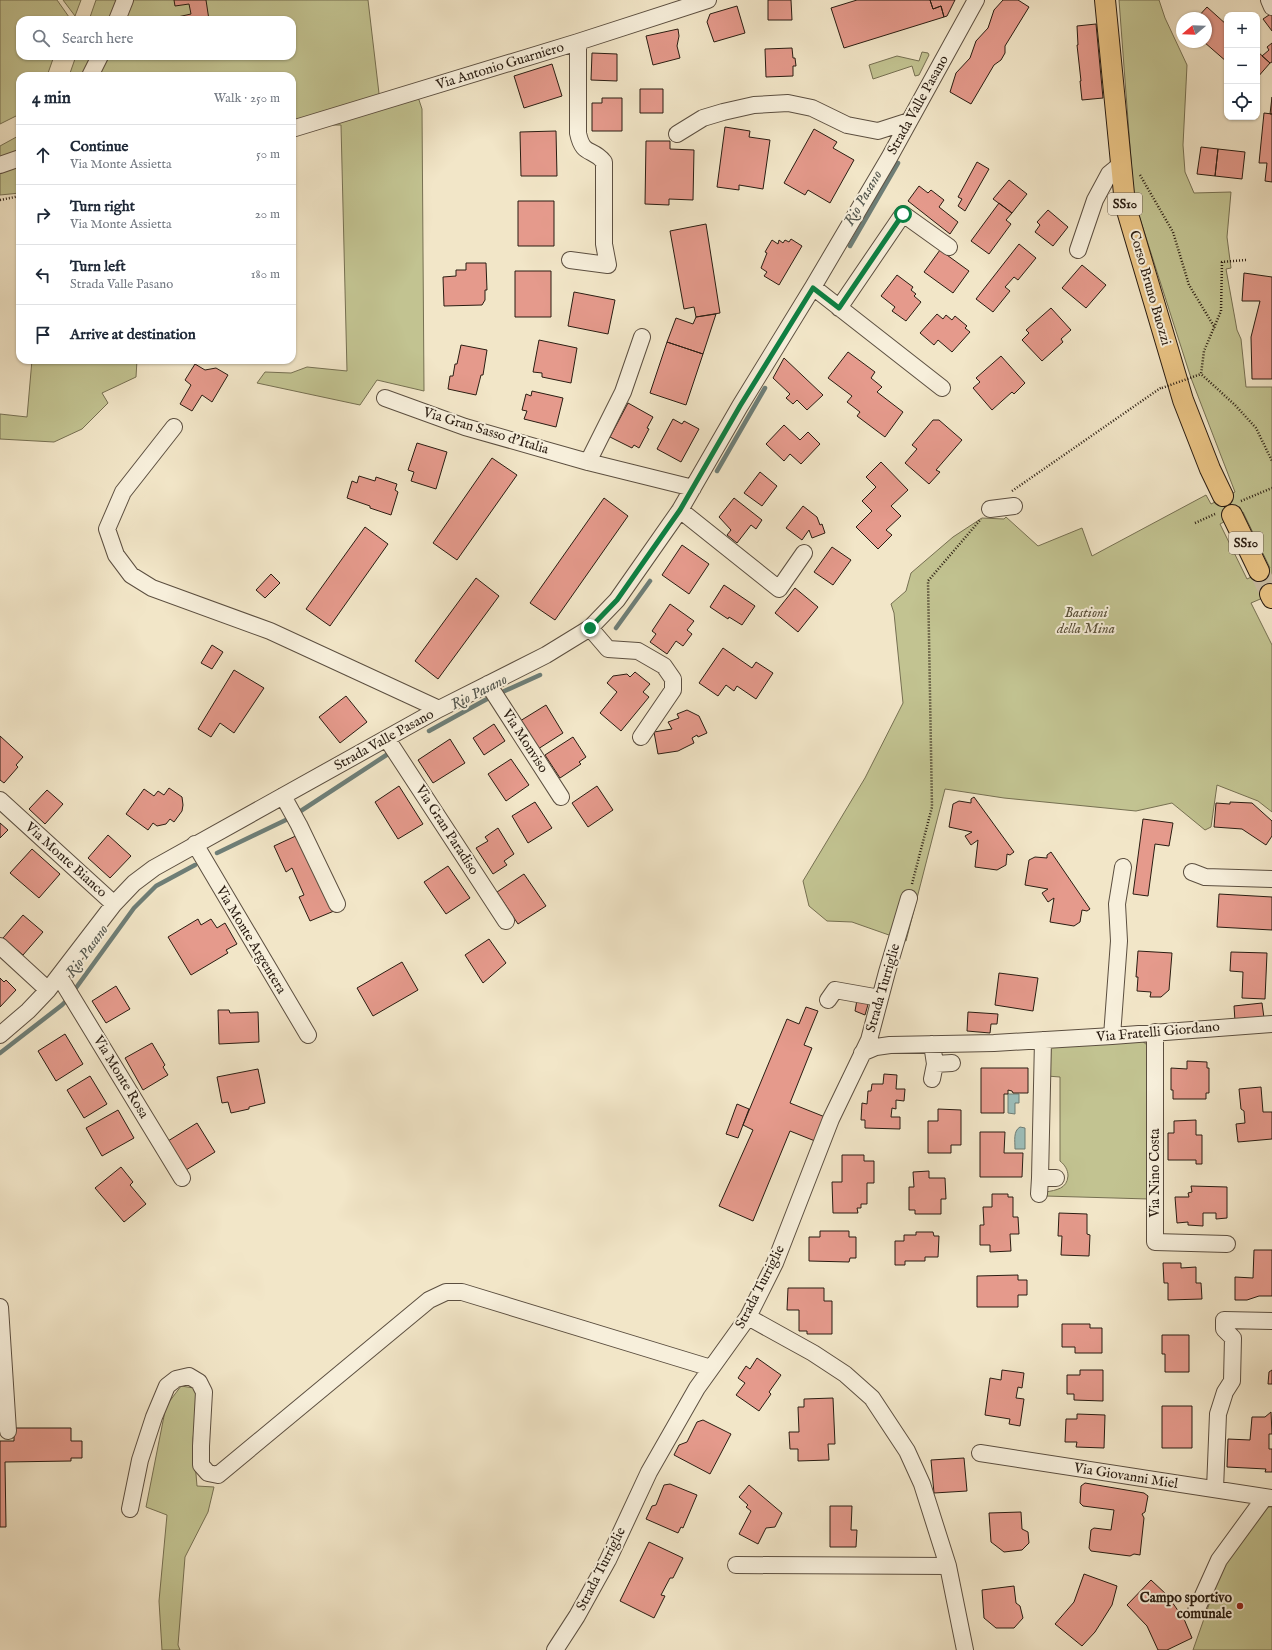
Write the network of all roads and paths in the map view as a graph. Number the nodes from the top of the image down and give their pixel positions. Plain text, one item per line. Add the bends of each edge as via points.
1 (125, 0) edge
2 (708, 0) edge
3 (976, 0) edge
4 (1105, 0) edge
5 (1268, 0) edge
6 (1272, 7) edge
7 (119, 16) edge
8 (578, 42) junction
9 (98, 60) edge
10 (92, 72) edge
11 (909, 121) junction
12 (296, 128) edge
13 (677, 134) dead end
14 (16, 159) edge
15 (0, 165) edge
16 (1120, 165) junction
17 (16, 197) edge
18 (0, 200) edge
19 (949, 247) dead end
20 (1078, 250) dead end
21 (570, 260) dead end
22 (1246, 260) dead end
23 (813, 288) junction
24 (839, 308) junction
25 (1215, 328) junction
26 (642, 337) dead end
27 (1201, 374) junction
28 (942, 388) dead end
29 (1162, 388) dead end
30 (385, 398) dead end
31 (1142, 400) dead end
32 (174, 428) dead end
33 (1272, 461) edge
34 (588, 462) junction
35 (693, 488) junction
36 (1223, 496) dead end
37 (1014, 506) dead end
38 (990, 509) junction
39 (680, 510) junction
40 (1232, 515) dead end
41 (804, 553) dead end
42 (1259, 572) tunnel mouth
43 (590, 628) junction
44 (493, 691) junction
45 (439, 709) junction
46 (641, 737) dead end
47 (387, 739) junction
48 (561, 797) dead end
49 (0, 800) edge
50 (287, 803) junction
51 (195, 844) junction
52 (1122, 867) dead end
53 (1192, 872) dead end
54 (1272, 879) edge
55 (909, 898) joint
56 (114, 904) junction
57 (337, 904) dead end
58 (506, 921) dead end
59 (0, 946) edge
60 (59, 976) junction
61 (48, 990) junction
62 (880, 998) junction
63 (828, 1000) dead end
64 (1272, 1024) edge
65 (1155, 1032) junction
66 (0, 1035) edge
67 (308, 1035) dead end
68 (1112, 1036) junction
69 (1043, 1040) junction
70 (932, 1044) junction
71 (862, 1053) junction
72 (952, 1063) dead end
73 (182, 1178) dead end
74 (1039, 1194) dead end
75 (1227, 1244) dead end
76 (0, 1307) edge
77 (748, 1317) junction
78 (1272, 1321) edge
79 (711, 1368) junction
80 (8, 1431) dead end
81 (980, 1454) dead end
82 (1215, 1489) junction
83 (1268, 1497) edge
84 (130, 1509) dead end
85 (736, 1565) dead end
86 (948, 1566) junction
87 (1196, 1611) dead end
88 (556, 1650) edge
89 (965, 1650) edge

1 - 7 street
2 - 8 street, Via Antonio Guarniero
3 - 11 street, Strada Valle Pasano
4 - 16 main road, Corso Bruno Buozzi / SS10
5 - 6 street
8 - 12 street, Via Antonio Guarniero
8 - 21 street via 578,133 580,144 585,151 599,156 604,162 604,244 608,265
9 - 10 street
11 - 13 street via 878,131 848,125 812,108 788,103 754,105 723,112 703,118
11 - 23 street, Strada Valle Pasano
14 - 15 street
16 - 20 street via 1109,174 1095,200
16 - 25 path via 1141,176 1173,232 1189,285
16 - 36 main road, Corso Bruno Buozzi / SS10 via 1125,204 1183,400
17 - 18 path
19 - 24 street via 903,214
22 - 25 path via 1222,262 1221,311
23 - 24 street
23 - 35 street, Strada Valle Pasano
24 - 28 street
25 - 27 path via 1204,351
26 - 34 street via 623,392
27 - 29 path, bridge
27 - 33 path via 1256,428
30 - 34 street, Via Gran Sasso d'Italia via 465,427
31 - 38 path
32 - 45 street via 123,492 107,529 116,555 131,575 152,588 270,631
34 - 35 street, Via Gran Sasso d'Italia
35 - 39 street, Strada Valle Pasano
37 - 38 street
38 - 55 path via 928,581 932,807
39 - 41 street via 778,588
39 - 43 street, Strada Valle Pasano via 617,600
40 - 42 main road, SS10
43 - 44 street, Strada Valle Pasano
43 - 46 street via 608,650 638,651 664,666 673,679 673,690
44 - 45 street, Strada Valle Pasano
44 - 48 street, Via Monviso
45 - 47 street, Strada Valle Pasano
47 - 50 street, Strada Valle Pasano
47 - 58 street, Via Gran Paradiso
49 - 56 street, Via Monte Bianco
50 - 51 street, Strada Valle Pasano
50 - 57 street
51 - 56 street, Strada Valle Pasano via 154,868 134,883
51 - 67 street, Via Monte Argentera
52 - 68 street via 1117,904 1119,941
53 - 54 street via 1204,877
55 - 62 street, Strada Turriglie
56 - 60 street, Strada Valle Pasano
59 - 61 street
60 - 61 street, Strada Valle Pasano
60 - 73 street, Via Monte Rosa
61 - 66 street, Strada Valle Pasano
62 - 63 street via 836,990
62 - 71 street, Strada Turriglie
64 - 65 street, Via Fratelli Giordano
65 - 68 street, Via Fratelli Giordano
65 - 75 street, Via Nino Costa via 1155,1242
68 - 69 street, Via Fratelli Giordano
69 - 70 street, Via Fratelli Giordano
69 - 74 street via 1048,1178
70 - 71 street, Via Fratelli Giordano via 890,1045
70 - 72 street via 934,1072
71 - 77 street, Strada Turriglie via 831,1119 775,1263
76 - 80 street
77 - 79 street, Strada Turriglie
77 - 86 street via 814,1353 845,1374 872,1398 907,1451 922,1484
78 - 82 street via 1224,1320 1224,1329 1233,1338 1232,1381 1225,1392 1218,1414
79 - 84 street via 462,1292 446,1292 428,1300 218,1475 208,1473 201,1465 204,1392 199,1382 189,1376 176,1379 167,1386 154,1417 140,1460
79 - 88 street, Strada Turriglie via 649,1472 608,1560
81 - 82 street, Via Giovanni Miel
82 - 83 street, Via Giovanni Miel
83 - 87 street via 1219,1560
85 - 86 street
86 - 89 street

